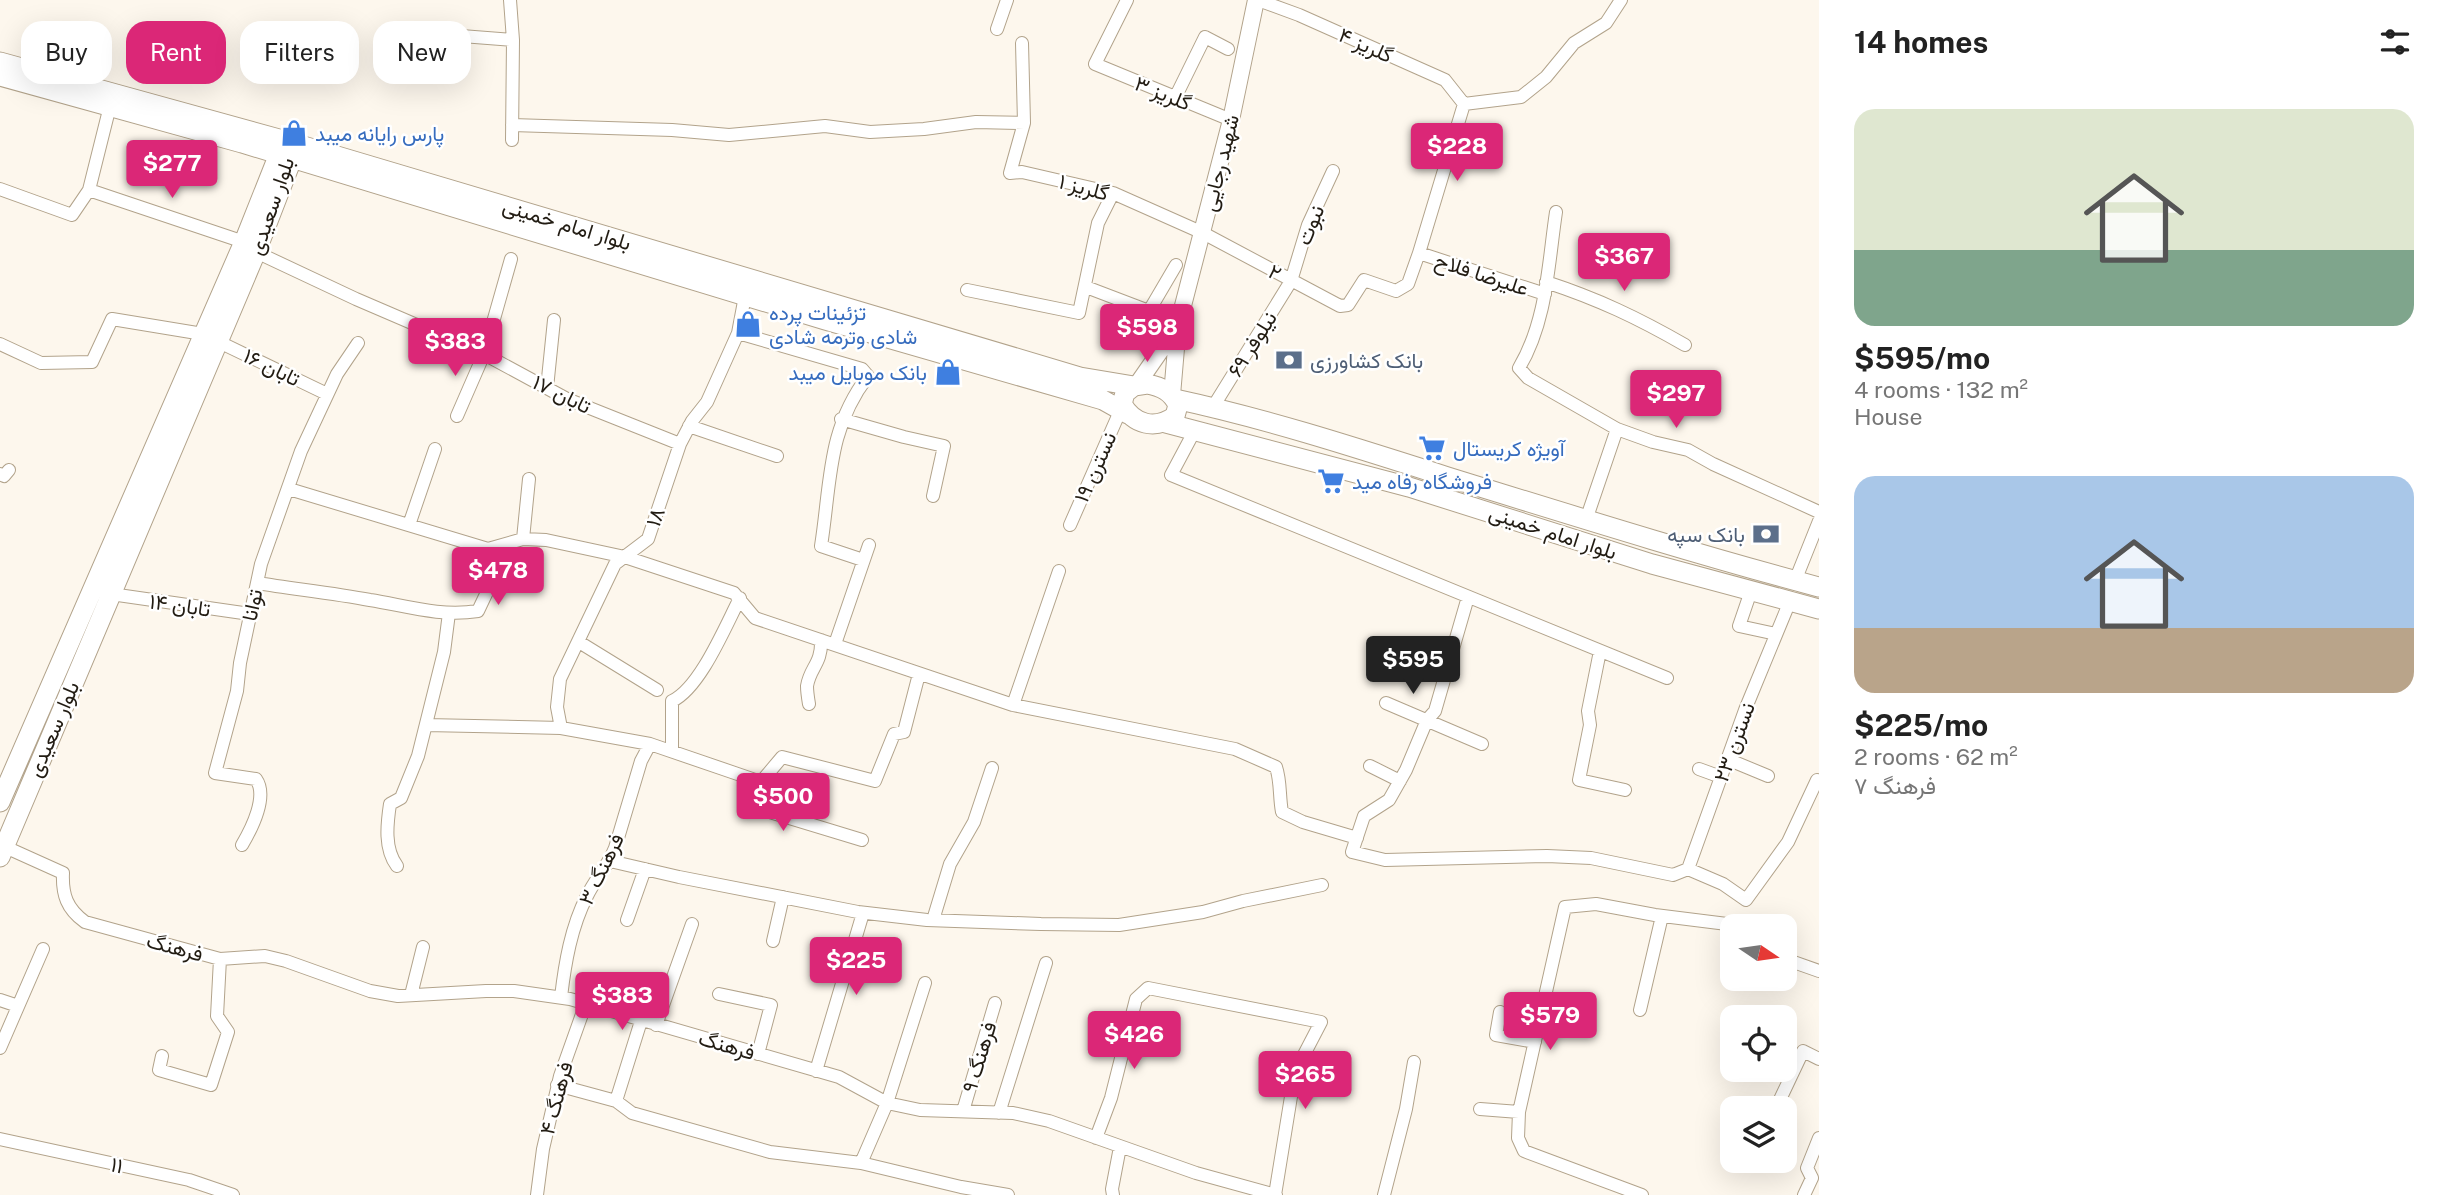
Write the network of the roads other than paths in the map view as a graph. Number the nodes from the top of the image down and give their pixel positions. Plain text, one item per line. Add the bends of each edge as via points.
1 (510, 0) edge
2 (1007, 0) edge
3 (1127, 0) edge
4 (1257, 0) edge
5 (1621, 0) edge
6 (998, 29) dead end
7 (471, 37) edge
8 (513, 40) junction
9 (1022, 43) dead end
10 (1228, 48) dead end
11 (0, 62) edge
12 (0, 76) edge
13 (1175, 98) junction
14 (1464, 104) junction
15 (110, 106) junction
16 (1231, 120) junction
17 (1024, 123) junction
18 (512, 125) junction
19 (512, 140) dead end
20 (242, 143) junction
21 (287, 152) junction
22 (329, 169) junction
23 (1333, 171) dead end
24 (0, 189) edge
25 (89, 190) junction
26 (272, 191) junction
27 (1113, 193) junction
28 (1556, 212) dead end
29 (1203, 233) junction
30 (250, 247) junction
31 (1419, 253) junction
32 (511, 259) dead end
33 (1176, 265) dead end
34 (1291, 281) junction
35 (1086, 287) junction
36 (1546, 288) junction
37 (967, 290) dead end
38 (745, 296) junction
39 (1348, 305) joint
40 (554, 320) dead end
41 (1178, 325) junction
42 (738, 333) junction
43 (210, 338) junction
44 (358, 343) dead end
45 (0, 344) edge
46 (1685, 345) dead end
47 (484, 354) junction
48 (1135, 386) junction
49 (547, 388) junction
50 (327, 394) junction
51 (1174, 397) junction
52 (1213, 407) junction
53 (1124, 412) junction
54 (457, 416) dead end
55 (841, 419) junction
56 (1166, 423) junction
57 (689, 426) junction
58 (1617, 429) junction
59 (1195, 430) junction
60 (680, 444) junction
61 (435, 449) dead end
62 (778, 456) dead end
63 (529, 479) dead end
64 (289, 489) junction
65 (933, 496) dead end
66 (1819, 512) edge
67 (1586, 520) junction
68 (1819, 521) edge
69 (409, 525) junction
70 (1070, 526) dead end
71 (523, 539) junction
72 (869, 545) dead end
73 (500, 546) junction
74 (121, 547) junction
75 (625, 558) junction
76 (863, 560) junction
77 (1059, 570) dead end
78 (1795, 581) junction
79 (257, 583) junction
80 (1819, 587) edge
81 (1751, 591) junction
82 (111, 594) junction
83 (1468, 597) junction
84 (740, 598) junction
85 (1790, 601) junction
86 (1819, 609) edge
87 (449, 613) junction
88 (250, 614) junction
89 (1776, 634) junction
90 (821, 640) junction
91 (579, 642) junction
92 (835, 644) junction
93 (1600, 651) junction
94 (919, 674) junction
95 (1667, 678) dead end
96 (657, 690) dead end
97 (1387, 703) dead end
98 (809, 704) dead end
99 (1013, 705) junction
100 (1427, 720) junction
101 (426, 725) junction
102 (561, 728) junction
103 (650, 744) junction
104 (1482, 744) dead end
105 (672, 751) junction
106 (1727, 759) junction
107 (1370, 766) dead end
108 (992, 768) dead end
109 (1699, 769) dead end
110 (1768, 776) dead end
111 (1721, 777) junction
112 (1817, 780) dead end
113 (1400, 781) junction
114 (761, 782) junction
115 (1625, 790) dead end
116 (0, 803) edge
117 (1357, 838) junction
118 (862, 840) dead end
119 (242, 845) dead end
120 (2, 852) edge
121 (610, 861) junction
122 (397, 866) dead end
123 (645, 869) junction
124 (1688, 869) junction
125 (1322, 886) dead end
126 (783, 897) junction
127 (1746, 900) junction
128 (863, 913) junction
129 (1744, 914) edge
130 (1662, 916) junction
131 (627, 920) dead end
132 (933, 920) junction
133 (1720, 923) edge
134 (692, 924) dead end
135 (773, 941) dead end
136 (423, 947) dead end
137 (43, 949) dead end
138 (220, 960) junction
139 (1046, 963) dead end
140 (1797, 963) edge
141 (1819, 971) edge
142 (925, 984) dead end
143 (719, 994) dead end
144 (411, 995) junction
145 (561, 997) junction
146 (0, 1000) edge
147 (586, 1003) junction
148 (995, 1003) dead end
149 (18, 1006) junction
150 (1640, 1010) dead end
151 (1500, 1012) dead end
152 (641, 1021) junction
153 (656, 1025) junction
154 (1535, 1042) junction
155 (0, 1048) edge
156 (758, 1054) junction
157 (162, 1056) dead end
158 (1819, 1059) edge
159 (1414, 1062) dead end
160 (816, 1071) junction
161 (557, 1085) junction
162 (1781, 1096) edge
163 (616, 1101) junction
164 (887, 1103) junction
165 (1480, 1109) dead end
166 (963, 1111) junction
167 (999, 1112) junction
168 (1519, 1112) junction
169 (1096, 1138) junction
170 (1819, 1138) edge
171 (0, 1139) edge
172 (1120, 1147) junction
173 (861, 1163) junction
174 (216, 1193) edge
175 (233, 1195) edge
176 (537, 1195) edge
177 (1008, 1195) edge
178 (1113, 1195) edge
179 (1276, 1195) edge
180 (1384, 1195) edge
181 (1642, 1195) edge
182 (1804, 1195) edge

1 - 8 street
2 - 6 street
3 - 13 street, گلریز ۳ via 1095,64
4 - 14 street, گلریز ۴ via 1445,80
4 - 16 street, شهید رجایی
5 - 14 street via 1606,23 1574,43 1546,77 1521,97
7 - 8 street
8 - 18 street
9 - 17 street
10 - 13 street via 1205,37
11 - 21 main road, بلوار امام خمینی
12 - 15 main road, بلوار امام خمینی
13 - 16 street, گلریز ۳
14 - 31 street, علیرضا فلاح
15 - 20 main road, بلوار امام خمینی
15 - 25 street
16 - 29 street, شهید رجایی
17 - 18 street via 976,122 870,132 825,126 729,135
17 - 27 street, گلریز ۱ via 1010,173
18 - 19 street
20 - 21 main road, بلوار امام خمینی
20 - 26 main road via 255,155
21 - 22 main road, بلوار امام خمینی
21 - 26 main road, بلوار سعیدی
21 - 48 main road, بلوار امام خمینی via 1080,377
22 - 26 main road
22 - 38 main road, بلوار امام خمینی
23 - 34 street, نبوت via 1308,225
24 - 25 street via 72,215
25 - 30 street, تابان ۱۷
26 - 30 main road, بلوار سعیدی
27 - 29 street, گلریز ۱
27 - 35 street via 1098,223
28 - 36 street
29 - 34 street, ۲
29 - 41 street, شهید رجایی
30 - 43 main road, بلوار سعیدی
30 - 47 street, تابان ۱۷
31 - 36 street, علیرضا فلاح
31 - 39 street, علیرضا فلاح via 1408,284 1396,291 1364,280
32 - 47 street
33 - 35 street via 1149,310
34 - 39 street, ۲ via 1340,306
34 - 52 street, نیلوفر ۶۹
35 - 37 street via 1079,313
36 - 46 street, علیرضا فلاح via 1592,297
36 - 58 street via 1531,349 1519,368 1528,378
38 - 42 street, ۱۸
38 - 53 main road, بلوار امام خمینی via 1093,397
40 - 49 street
41 - 48 street
41 - 51 street
42 - 55 street via 862,369 868,376
42 - 57 street, ۱۸ via 707,402
43 - 45 street, تابان ۱۶ via 113,319 92,362 41,363
43 - 50 street, تابان ۱۶
43 - 74 main road, بلوار سعیدی
44 - 50 street, توانا
47 - 49 street, تابان ۱۷
47 - 54 street
48 - 51 main road via 1162,387
48 - 53 main road via 1125,393
49 - 60 street, تابان ۱۷
50 - 64 street, توانا
51 - 52 main road, بلوار امام خمینی
51 - 56 main road via 1178,405 1175,416
52 - 67 main road, بلوار امام خمینی
53 - 56 main road via 1138,422
53 - 70 street, نسترن ۱۹
55 - 65 street via 944,446
55 - 76 street via 821,546
56 - 59 main road, بلوار امام خمینی
57 - 60 street, ۱۸
57 - 62 street
58 - 66 street via 1688,450
58 - 67 street
59 - 81 main road, بلوار امام خمینی via 1409,486
59 - 83 street via 1171,475
60 - 75 street, ۱۸ via 648,538
61 - 69 street
63 - 71 street
64 - 69 street
64 - 79 street, توانا
67 - 78 main road, بلوار امام خمینی
68 - 78 street
69 - 73 street via 488,549
71 - 73 street
71 - 75 street
72 - 76 street
73 - 87 street via 478,611
74 - 82 main road, بلوار سعیدی
74 - 116 main road, بلوار سعیدی
75 - 84 street
75 - 91 street, ۱۸ via 615,564
76 - 92 street
77 - 99 street
78 - 80 main road, بلوار امام خمینی
79 - 87 street
79 - 88 street, توانا
81 - 85 main road, بلوار امام خمینی
81 - 89 street via 1739,626
82 - 88 street, تابان ۱۴
82 - 120 main road, بلوار سعیدی
83 - 93 street
83 - 100 street via 1435,711
84 - 90 street via 755,618
84 - 105 street via 695,682 672,701
85 - 86 main road, بلوار امام خمینی
85 - 89 street, نسترن ۲۳
87 - 101 street
88 - 119 street, توانا via 237,691 215,773 256,779 260,786 255,817
89 - 106 street, نسترن ۲۳
90 - 92 street
90 - 98 street via 818,664 807,686
91 - 96 street
91 - 102 street, ۱۸ via 561,680 557,707
92 - 94 street
93 - 95 street
93 - 115 street via 1579,780
94 - 99 street
94 - 114 street via 904,732 894,734 875,781 782,757
97 - 100 street
99 - 117 street via 1235,748 1276,767 1282,812
100 - 104 street
100 - 113 street
101 - 102 street
101 - 122 street via 401,798 390,804 390,857
102 - 103 street
103 - 105 street
103 - 121 street, فرهنگ ۳
105 - 114 street
106 - 110 street
106 - 111 street, نسترن ۲۳
107 - 113 street
108 - 132 street via 974,822 950,864
109 - 111 street
111 - 124 street, نسترن ۲۳
112 - 127 street via 1788,842
113 - 117 street via 1389,800 1364,816
114 - 118 street via 760,809
117 - 124 street via 1352,852 1385,860 1547,856 1591,858 1673,875
120 - 138 street, فرهنگ via 63,873 65,901 85,922
121 - 123 street
121 - 145 street, فرهنگ ۳ via 585,898 573,931
123 - 126 street
123 - 131 street
124 - 127 street
125 - 132 street via 1119,925
126 - 128 street
126 - 135 street
127 - 129 street
128 - 132 street
128 - 160 street
130 - 133 street
130 - 150 street
130 - 154 street via 1596,904 1565,907
134 - 153 street
136 - 144 street
137 - 149 street
138 - 144 street, فرهنگ via 265,956 370,991
138 - 157 street via 217,1016 228,1032 211,1086 159,1070
139 - 167 street
140 - 141 street
142 - 164 street
143 - 156 street via 771,1005
144 - 145 street, فرهنگ via 486,991
145 - 147 street, فرهنگ
146 - 149 street
147 - 152 street, فرهنگ
147 - 161 street, فرهنگ ۴
148 - 166 street, فرهنگ ۹
149 - 155 street
151 - 154 street via 1496,1035
152 - 153 street, فرهنگ
152 - 163 street
153 - 156 street, فرهنگ
154 - 168 street
156 - 160 street, فرهنگ
158 - 162 street via 1802,1051
159 - 180 street
160 - 164 street, فرهنگ via 839,1077
161 - 163 street
161 - 176 street, فرهنگ ۴
163 - 173 street via 632,1113 770,1152
164 - 166 street, فرهنگ via 920,1110
164 - 173 street
165 - 168 street
166 - 167 street, فرهنگ
167 - 169 street, فرهنگ via 1049,1121
168 - 181 street via 1518,1138 1524,1151
169 - 172 street, فرهنگ
169 - 179 street via 1136,999 1147,988 1321,1023 1295,1072
170 - 182 street via 1807,1168 1812,1178
171 - 174 street, ۱۱ via 189,1180
172 - 178 street
172 - 179 street, فرهنگ
173 - 177 street
174 - 175 street, ۱۱

